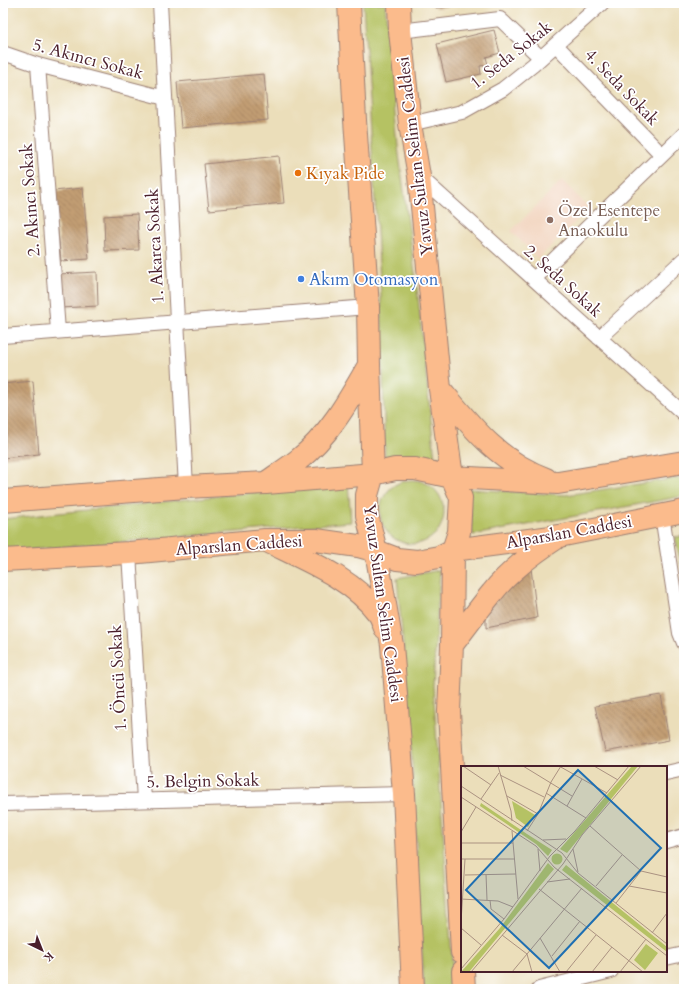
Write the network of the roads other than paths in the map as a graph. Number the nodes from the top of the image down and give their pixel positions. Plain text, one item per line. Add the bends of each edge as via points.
1 (160, 3) edge
2 (349, 3) edge
3 (400, 3) edge
4 (602, 3) edge
5 (400, 31) junction
6 (556, 45) junction
7 (3, 53) edge
8 (541, 58) junction
9 (38, 65) junction
10 (165, 98) junction
11 (410, 124) junction
12 (684, 134) edge
13 (662, 155) junction
14 (419, 176) junction
15 (684, 258) edge
16 (534, 279) junction
17 (368, 307) junction
18 (177, 322) junction
19 (58, 331) junction
20 (3, 336) edge
21 (599, 338) junction
22 (368, 365) junction
23 (440, 389) junction
24 (681, 405) edge
25 (684, 462) edge
26 (373, 474) junction
27 (452, 477) junction
28 (266, 483) junction
29 (558, 483) junction
30 (186, 487) junction
31 (3, 501) edge
32 (684, 511) edge
33 (662, 515) junction
34 (559, 536) junction
35 (265, 540) junction
36 (453, 550) junction
37 (376, 551) junction
38 (129, 554) junction
39 (3, 560) edge
40 (683, 636) edge
41 (452, 645) junction
42 (392, 646) junction
43 (684, 769) edge
44 (667, 773) edge
45 (404, 794) junction
46 (144, 800) junction
47 (3, 804) edge
48 (458, 812) edge
49 (684, 836) edge
50 (667, 840) edge
51 (461, 917) edge
52 (684, 954) edge
53 (667, 958) edge
54 (463, 972) edge
55 (607, 972) edge
56 (412, 989) edge
57 (464, 989) edge
58 (538, 989) edge

1 - 10 street, 1. Akarca Sokak
2 - 17 main road, Yavuz Sultan Selim Caddesi
3 - 5 main road, Yavuz Sultan Selim Caddesi
4 - 6 street, 1. Seda Sokak
5 - 8 street via 500,19
5 - 11 main road, Yavuz Sultan Selim Caddesi
6 - 8 street, 1. Seda Sokak
6 - 13 street, 4. Seda Sokak
7 - 9 street, 5. Akıncı Sokak
8 - 11 street, 1. Seda Sokak via 503,89 474,106 462,112
9 - 10 street, 5. Akıncı Sokak
9 - 19 street, 2. Akıncı Sokak
10 - 18 street, 1. Akarca Sokak
11 - 14 main road, Yavuz Sultan Selim Caddesi
12 - 13 street
13 - 16 street
14 - 16 street, 2. Seda Sokak
14 - 23 main road, Yavuz Sultan Selim Caddesi
15 - 21 street
16 - 21 street, 2. Seda Sokak
17 - 18 street
17 - 22 main road, Yavuz Sultan Selim Caddesi
18 - 19 street
18 - 30 street, 1. Akarca Sokak
19 - 20 street
21 - 24 street, 2. Seda Sokak
22 - 26 main road, Yavuz Sultan Selim Caddesi
22 - 28 main road via 335,421 298,460
23 - 27 main road, Yavuz Sultan Selim Caddesi
23 - 29 main road via 466,420 508,460 532,474
25 - 29 main road
26 - 27 main road via 395,469 415,469
26 - 28 main road
26 - 37 main road, Yavuz Sultan Selim Caddesi via 367,495 367,515
27 - 29 main road
27 - 36 main road, Yavuz Sultan Selim Caddesi via 461,498 459,532
28 - 30 main road
30 - 31 main road
32 - 33 main road, Alparslan Caddesi
33 - 34 main road, Alparslan Caddesi
33 - 40 street
34 - 36 main road, Alparslan Caddesi
34 - 41 main road via 533,554 497,587
35 - 37 main road, Alparslan Caddesi via 316,540
35 - 38 main road, Alparslan Caddesi
35 - 42 main road via 328,572 364,598 380,615
36 - 37 main road, Alparslan Caddesi via 439,557 417,561 397,559
36 - 41 main road, Yavuz Sultan Selim Caddesi
37 - 42 main road, Yavuz Sultan Selim Caddesi
38 - 39 main road, Alparslan Caddesi
38 - 46 street, 1. Öncü Sokak
41 - 48 main road, Yavuz Sultan Selim Caddesi via 449,711
42 - 45 main road, Yavuz Sultan Selim Caddesi
43 - 44 street
45 - 46 street, 5. Belgin Sokak
45 - 56 main road, Yavuz Sultan Selim Caddesi
46 - 47 street, 5. Belgin Sokak
48 - 51 main road, Yavuz Sultan Selim Caddesi
49 - 50 street
52 - 53 street
54 - 57 main road
55 - 58 street

